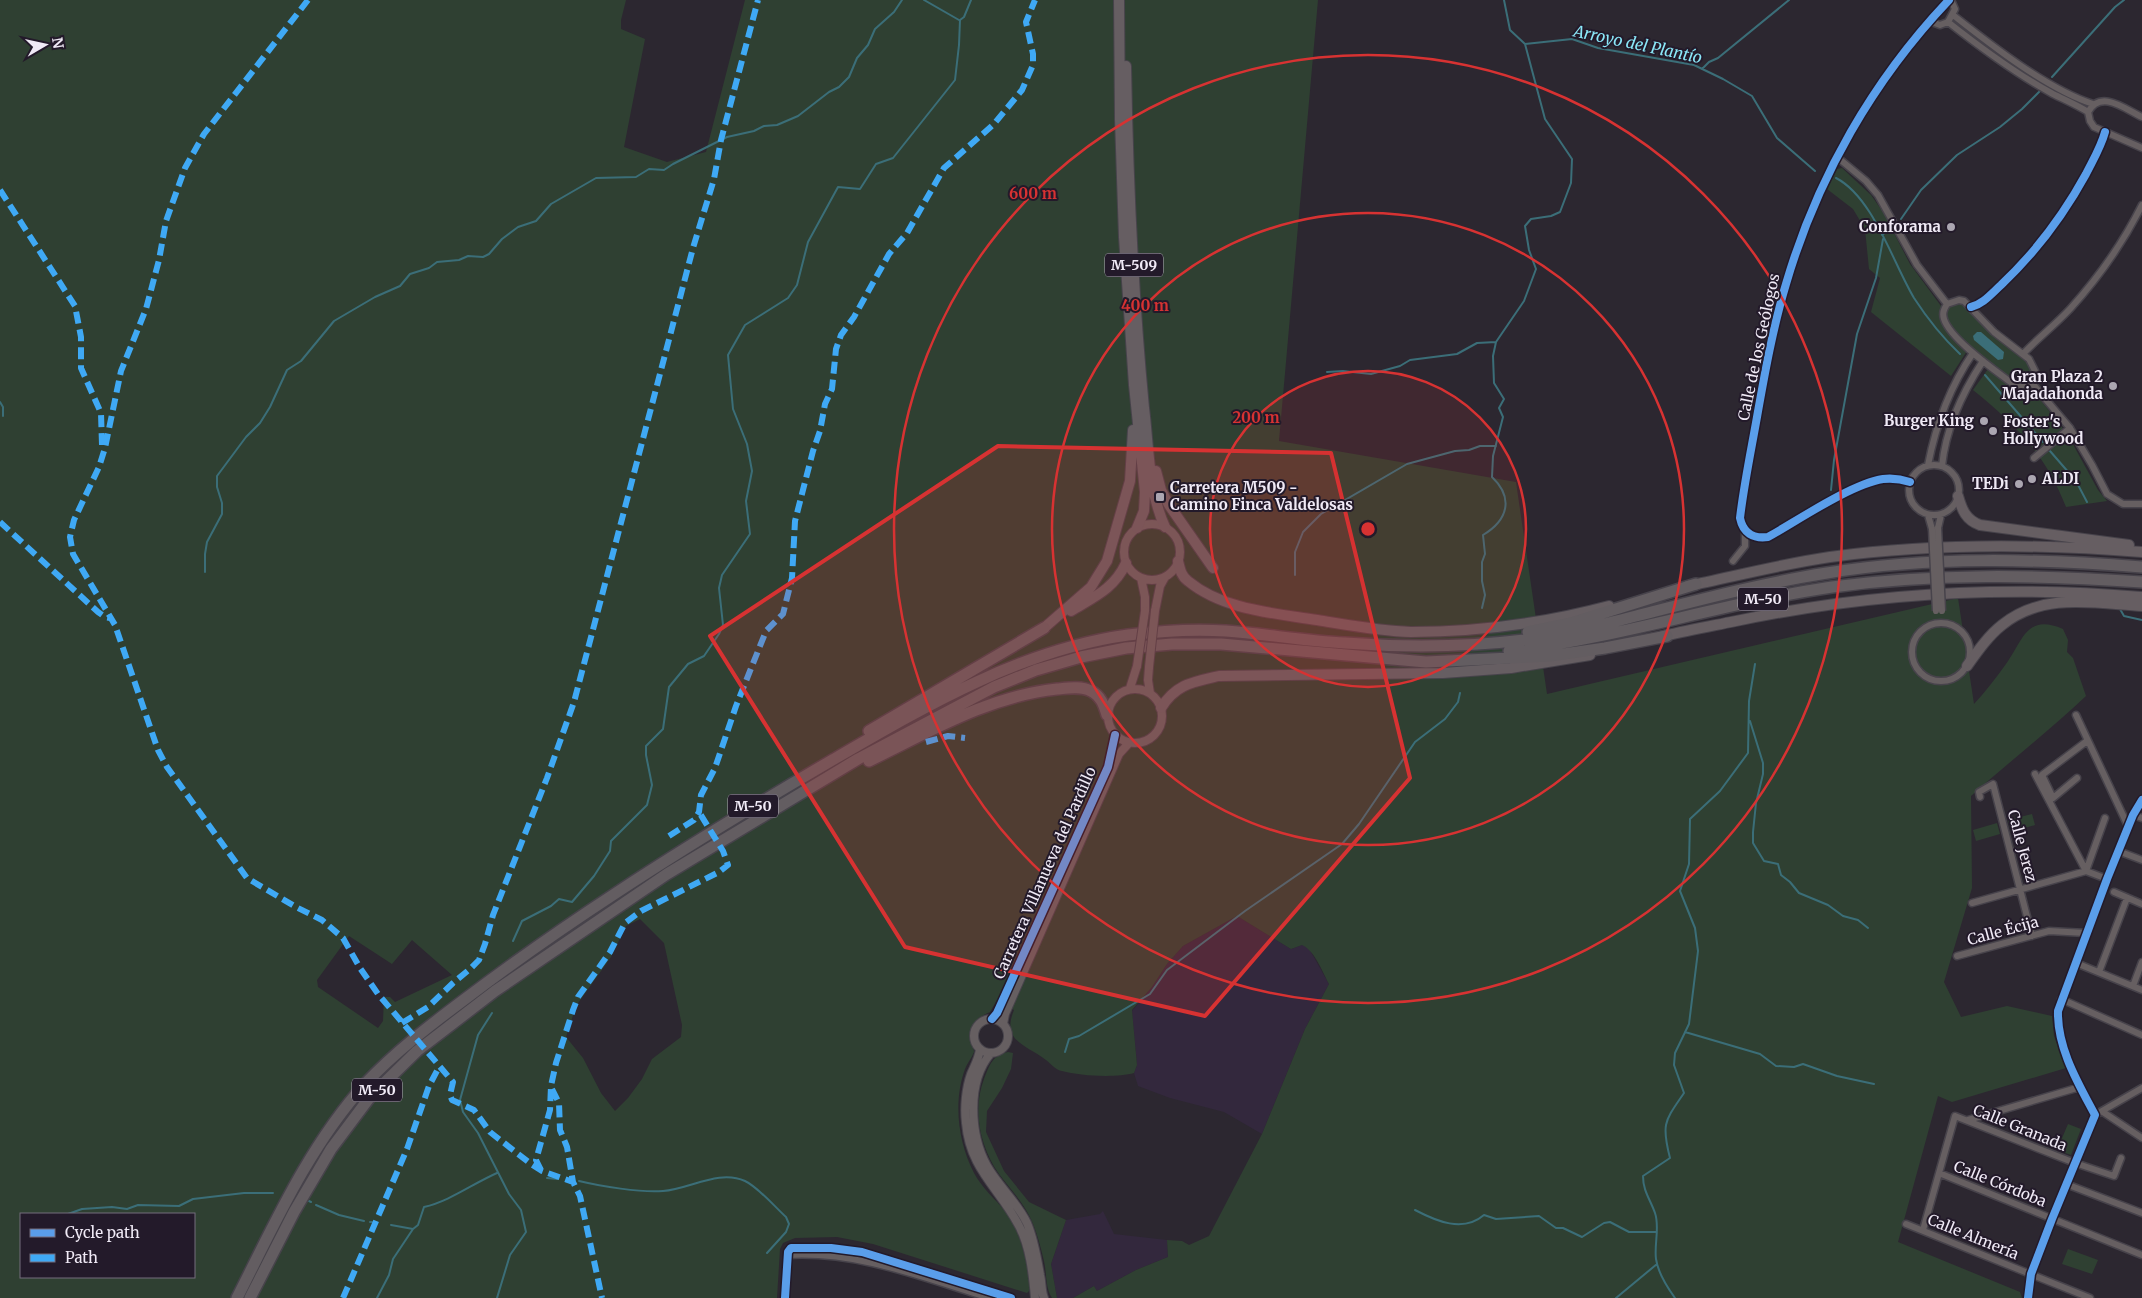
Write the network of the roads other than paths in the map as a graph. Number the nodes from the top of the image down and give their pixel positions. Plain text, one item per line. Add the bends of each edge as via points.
1 (1120, 0) edge
2 (1126, 0) edge
3 (1950, 0) edge
4 (1953, 14) junction
5 (1929, 21) junction
6 (1948, 22) junction
7 (2093, 104) junction
8 (2088, 112) junction
9 (2142, 117) edge
10 (2105, 132) junction
11 (2142, 148) edge
12 (1837, 156) junction
13 (2142, 205) edge
14 (1124, 236) junction
15 (1947, 304) junction
16 (1971, 308) junction
17 (1974, 353) junction
18 (2023, 354) junction
19 (1983, 362) junction
20 (2032, 382) junction
21 (1144, 404) junction
22 (2070, 428) junction
23 (2034, 458) dead end
24 (1928, 465) junction
25 (1942, 466) junction
26 (1910, 482) junction
27 (1958, 496) junction
28 (2142, 504) edge
29 (1928, 515) junction
30 (1941, 515) junction
31 (1165, 527) junction
32 (1137, 528) junction
33 (1935, 528) junction
34 (1745, 531) junction
35 (2142, 546) edge
36 (2142, 552) edge
37 (1733, 561) dead end
38 (1126, 562) junction
39 (1178, 562) junction
40 (2142, 567) edge
41 (1213, 568) dead end
42 (1165, 577) junction
43 (1141, 578) junction
44 (2142, 582) edge
45 (1696, 584) junction
46 (2142, 597) edge
47 (2142, 606) edge
48 (1939, 611) junction
49 (1935, 623) junction
50 (1946, 623) junction
51 (1044, 628) junction
52 (1667, 636) junction
53 (1441, 646) junction
54 (1387, 657) junction
55 (1967, 666) junction
56 (1130, 688) junction
57 (1150, 692) junction
58 (1161, 708) junction
59 (1107, 715) junction
60 (2076, 715) dead end
61 (1115, 735) junction
62 (2087, 740) junction
63 (1128, 743) junction
64 (2036, 774) dead end
65 (2077, 778) dead end
66 (1980, 797) dead end
67 (2142, 800) edge
68 (2133, 814) junction
69 (2105, 818) dead end
70 (2142, 818) edge
71 (720, 825) junction
72 (2128, 826) junction
73 (738, 831) junction
74 (2118, 851) junction
75 (2142, 860) edge
76 (2086, 872) junction
77 (2107, 879) junction
78 (2020, 889) junction
79 (2114, 892) dead end
80 (2127, 898) junction
81 (1972, 903) dead end
82 (2142, 904) edge
83 (2086, 933) junction
84 (2032, 936) junction
85 (1957, 956) dead end
86 (2076, 962) junction
87 (2142, 962) edge
88 (2099, 972) junction
89 (2133, 986) junction
90 (2142, 990) edge
91 (2061, 999) junction
92 (992, 1019) junction
93 (1003, 1024) junction
94 (2142, 1035) edge
95 (980, 1048) junction
96 (990, 1053) junction
97 (2080, 1087) junction
98 (2142, 1088) edge
99 (2103, 1112) junction
100 (2095, 1115) junction
101 (1968, 1120) junction
102 (2142, 1138) edge
103 (2121, 1158) dead end
104 (2075, 1163) junction
105 (1939, 1173) junction
106 (2066, 1184) junction
107 (2142, 1213) edge
108 (2052, 1219) junction
109 (1906, 1224) dead end
110 (1923, 1230) junction
111 (791, 1253) junction
112 (2142, 1255) edge
113 (2031, 1274) junction
114 (237, 1298) edge
115 (250, 1298) edge
116 (785, 1298) edge
117 (990, 1298) edge
118 (1012, 1298) edge
119 (1037, 1298) edge
120 (1044, 1298) edge
121 (2028, 1298) edge
122 (2090, 1298) edge

1 - 14 highway, M-509
2 - 21 highway, M-509 via 1127,130
3 - 4 street via 1955,9
3 - 5 street, Calle de los Geólogos
4 - 6 street
4 - 7 street via 2022,66
5 - 6 street
5 - 12 street, Calle de los Geólogos via 1894,64
6 - 8 street via 2017,72
7 - 8 street
7 - 9 street via 2110,101
8 - 10 street via 2094,127
10 - 11 street
10 - 16 street via 2071,201 2053,229 2030,257 1982,303
12 - 15 street via 1878,195 1917,265
12 - 34 street, Calle de los Geólogos via 1799,244 1775,325 1741,507 1740,518
13 - 18 street via 2106,266 2070,309
14 - 32 highway, M-509 via 1145,492 1144,511
14 - 51 highway via 1133,432 1130,481 1100,576
15 - 16 street via 1959,300
15 - 17 street via 1943,317 1946,323
16 - 18 street via 1994,332
17 - 19 street
17 - 24 street via 1943,407
18 - 20 street via 2034,365
19 - 20 street via 2013,384 2019,386
19 - 25 street via 1956,410
20 - 22 street
21 - 31 highway, M-509 via 1154,498
21 - 41 highway via 1161,490
22 - 23 street
22 - 28 street via 2107,494 2123,504
24 - 25 street
24 - 26 street via 1917,471
25 - 27 street via 1957,479
26 - 29 street via 1908,493 1912,503
26 - 34 street via 1882,480 1858,487 1768,537 1751,536
27 - 30 street via 1954,506
27 - 35 highway via 1968,518 1980,525
29 - 30 street
29 - 33 street
30 - 33 street
31 - 32 street via 1156,524
31 - 39 street, M-509 via 1178,542
32 - 38 street, M-509 via 1127,540
33 - 48 street, bridge
34 - 37 street, Calle de los Geólogos via 1745,546
36 - 45 highway via 2025,546 1881,551 1784,565
38 - 43 street
38 - 51 highway via 1111,586
39 - 42 street
39 - 45 highway via 1187,581 1229,603 1346,625 1411,632 1473,629 1544,620
40 - 53 highway, M-50 via 2022,560 1878,566 1768,584 1548,637
42 - 43 street
42 - 57 street, bridge via 1155,611 1148,680
43 - 56 street, bridge via 1145,611 1137,666
44 - 54 highway, M-50 via 2022,576 1879,581 1769,598 1549,646 1490,653
45 - 53 highway via 1554,627
46 - 52 highway via 2011,590 1880,597 1772,613
47 - 55 highway via 2070,602 2036,606 2001,626
48 - 49 street
48 - 50 street
49 - 50 street
49 - 55 street via 1915,638 1912,654 1918,670 1924,676 1939,681 1955,678
50 - 55 street via 1963,632 1968,640
51 - 71 highway via 782,783
52 - 54 highway via 1550,656 1426,662
52 - 58 highway via 1607,652 1511,668 1392,675 1219,676 1176,690
53 - 71 highway, M-50 via 1339,643 1220,631 1171,631 1077,645 1031,659 947,697
54 - 73 highway, M-50 via 1221,644 1172,644 1126,648 1081,657 1036,670 945,711
56 - 57 street
56 - 59 street via 1117,695
57 - 58 street
58 - 63 street via 1160,726 1156,733 1144,742
59 - 61 street
59 - 73 highway via 1097,694 1080,688 1041,691 992,703 856,768 767,819
60 - 62 street
61 - 63 street
61 - 92 street, Carretera Villanueva del Pardillo via 1108,766
62 - 65 street via 2042,775 2053,798
62 - 72 street
63 - 93 street, Carretera Villanueva del Pardillo via 1119,754
64 - 76 street
66 - 78 street, Calle Jerez via 1979,792 1993,784
67 - 68 street
68 - 70 street
68 - 72 street
69 - 76 street
71 - 114 highway, M-50 via 569,924 410,1041 384,1065 341,1113 320,1143
72 - 74 street
73 - 115 highway, M-50 via 659,880 495,991 392,1074 365,1103 331,1150 294,1212
74 - 75 street
74 - 77 street
76 - 77 street
76 - 78 street
77 - 83 street
78 - 81 street
78 - 84 street, Calle Jerez
79 - 80 street
80 - 82 street
80 - 88 street
83 - 84 street, Calle Écija via 2049,931
83 - 86 street
84 - 85 street, Calle Écija
86 - 88 street
86 - 91 street
87 - 89 street
88 - 89 street
89 - 90 street
91 - 94 street
91 - 97 street via 2058,1027
92 - 93 street
92 - 95 street via 985,1020 976,1029 976,1043
93 - 96 street via 1007,1030 1006,1044
95 - 96 street
95 - 119 street via 966,1097 971,1150 980,1170 1019,1226 1027,1247
96 - 120 street via 978,1078 974,1098 974,1123 979,1147 988,1167 1027,1223
97 - 100 street
97 - 101 street
98 - 99 street
99 - 100 street
99 - 102 street
100 - 104 street
101 - 104 street, Calle Granada
101 - 105 street, Calle Granada via 1955,1116
103 - 104 street, Calle Granada via 2114,1176
104 - 106 street
105 - 108 street, Calle Córdoba
105 - 110 street
106 - 107 street
106 - 108 street
108 - 112 street, Calle Córdoba
108 - 113 street
109 - 110 street, Calle Almería
110 - 113 street, Calle Almería
111 - 116 street
111 - 117 street via 860,1259
111 - 118 street via 831,1248 862,1252
113 - 121 street
113 - 122 street, Calle Almería

